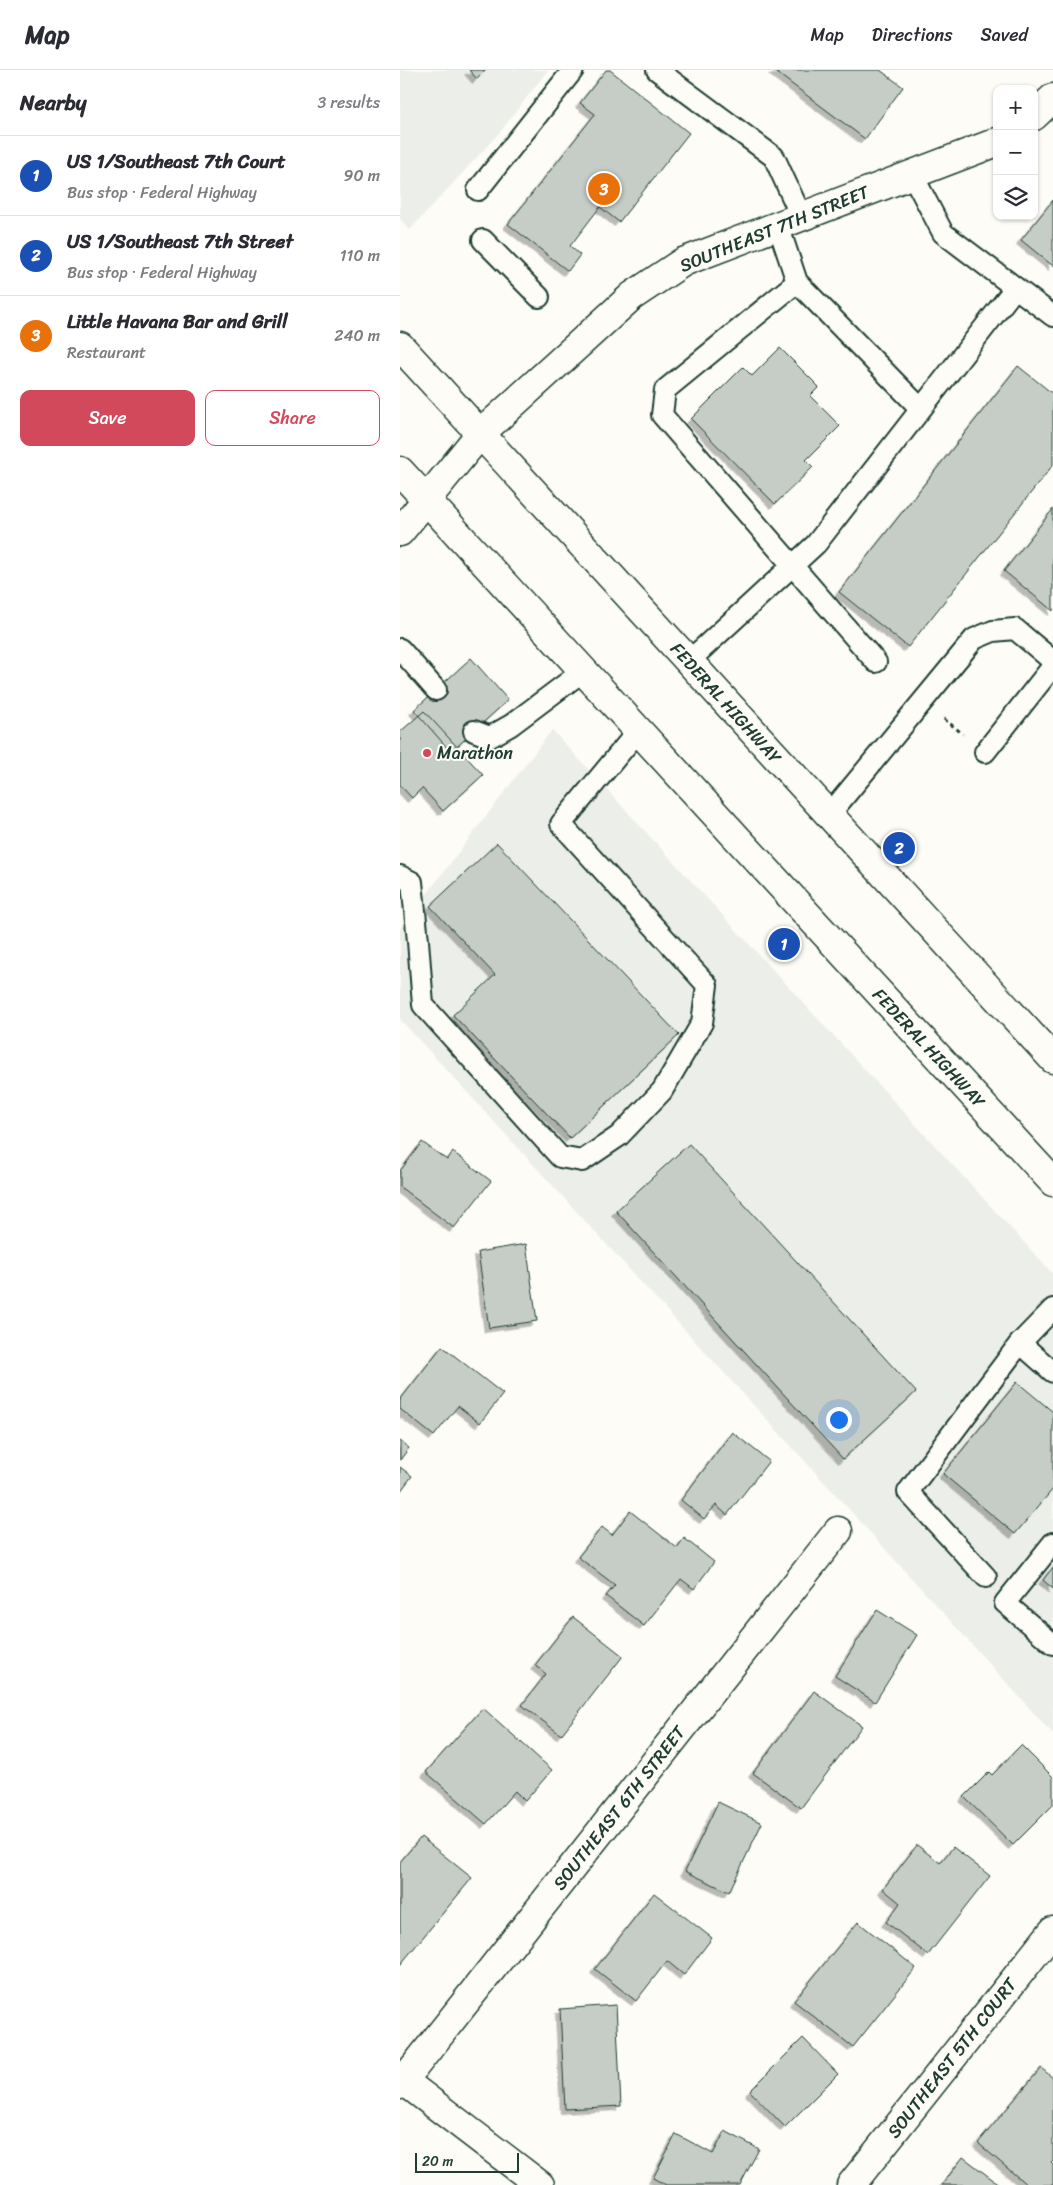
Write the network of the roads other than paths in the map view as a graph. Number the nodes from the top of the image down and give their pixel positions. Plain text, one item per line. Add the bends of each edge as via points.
1 (573, 70) edge
2 (657, 70) edge
3 (1053, 98) edge
4 (1038, 112) edge
5 (993, 144) edge
6 (912, 174) junction
7 (478, 190) dead end
8 (789, 221) junction
9 (483, 240) dead end
10 (797, 282) junction
11 (1015, 288) junction
12 (539, 297) dead end
13 (1053, 316) edge
14 (400, 346) edge
15 (921, 409) junction
16 (480, 434) junction
17 (400, 472) edge
18 (425, 499) junction
19 (400, 532) edge
20 (793, 565) junction
21 (400, 649) edge
22 (688, 661) junction
23 (876, 662) dead end
24 (1053, 662) edge
25 (1053, 666) edge
26 (583, 670) junction
27 (436, 690) dead end
28 (474, 731) dead end
29 (638, 731) junction
30 (985, 752) dead end
31 (829, 815) junction
32 (400, 876) edge
33 (1053, 1059) edge
34 (1053, 1182) edge
35 (1053, 1309) edge
36 (1020, 1343) junction
37 (1053, 1372) edge
38 (838, 1531) dead end
39 (1053, 1543) edge
40 (986, 1576) dead end
41 (1053, 1644) edge
42 (1053, 1931) edge
43 (401, 2081) edge
44 (540, 2185) edge
45 (851, 2185) edge

1 - 7 lane
2 - 8 lane via 774,157
3 - 4 main road
5 - 6 main road, SOUTHEAST 7TH STREET
6 - 8 main road, SOUTHEAST 7TH STREET
6 - 11 lane via 943,233
8 - 10 lane
8 - 16 main road, SOUTHEAST 7TH STREET via 683,262 632,296
9 - 12 lane
10 - 15 lane
10 - 20 lane via 665,390 662,415
11 - 13 lane
11 - 15 lane
14 - 16 main road, FEDERAL HIGHWAY
15 - 20 lane via 816,544
16 - 18 main road, SOUTHEAST 7TH STREET
16 - 22 main road, FEDERAL HIGHWAY
17 - 18 main road, FEDERAL HIGHWAY
18 - 19 main road, SOUTHEAST 7TH STREET
18 - 26 main road, FEDERAL HIGHWAY
20 - 22 lane
20 - 23 lane
21 - 27 lane
22 - 31 main road, FEDERAL HIGHWAY
24 - 31 lane via 1015,629 994,632 974,640
25 - 30 lane
26 - 28 lane via 511,725 490,737
26 - 29 main road, FEDERAL HIGHWAY
29 - 32 lane via 561,824 707,984 702,1023 662,1091 619,1136 582,1162 560,1157 423,1005 412,882
29 - 34 main road, FEDERAL HIGHWAY
31 - 33 main road, FEDERAL HIGHWAY
35 - 36 lane
36 - 37 lane
36 - 40 lane via 908,1492
38 - 43 main road, SOUTHEAST 6TH STREET
39 - 41 lane via 1005,1603
42 - 45 main road, SOUTHEAST 5TH COURT
43 - 44 main road

